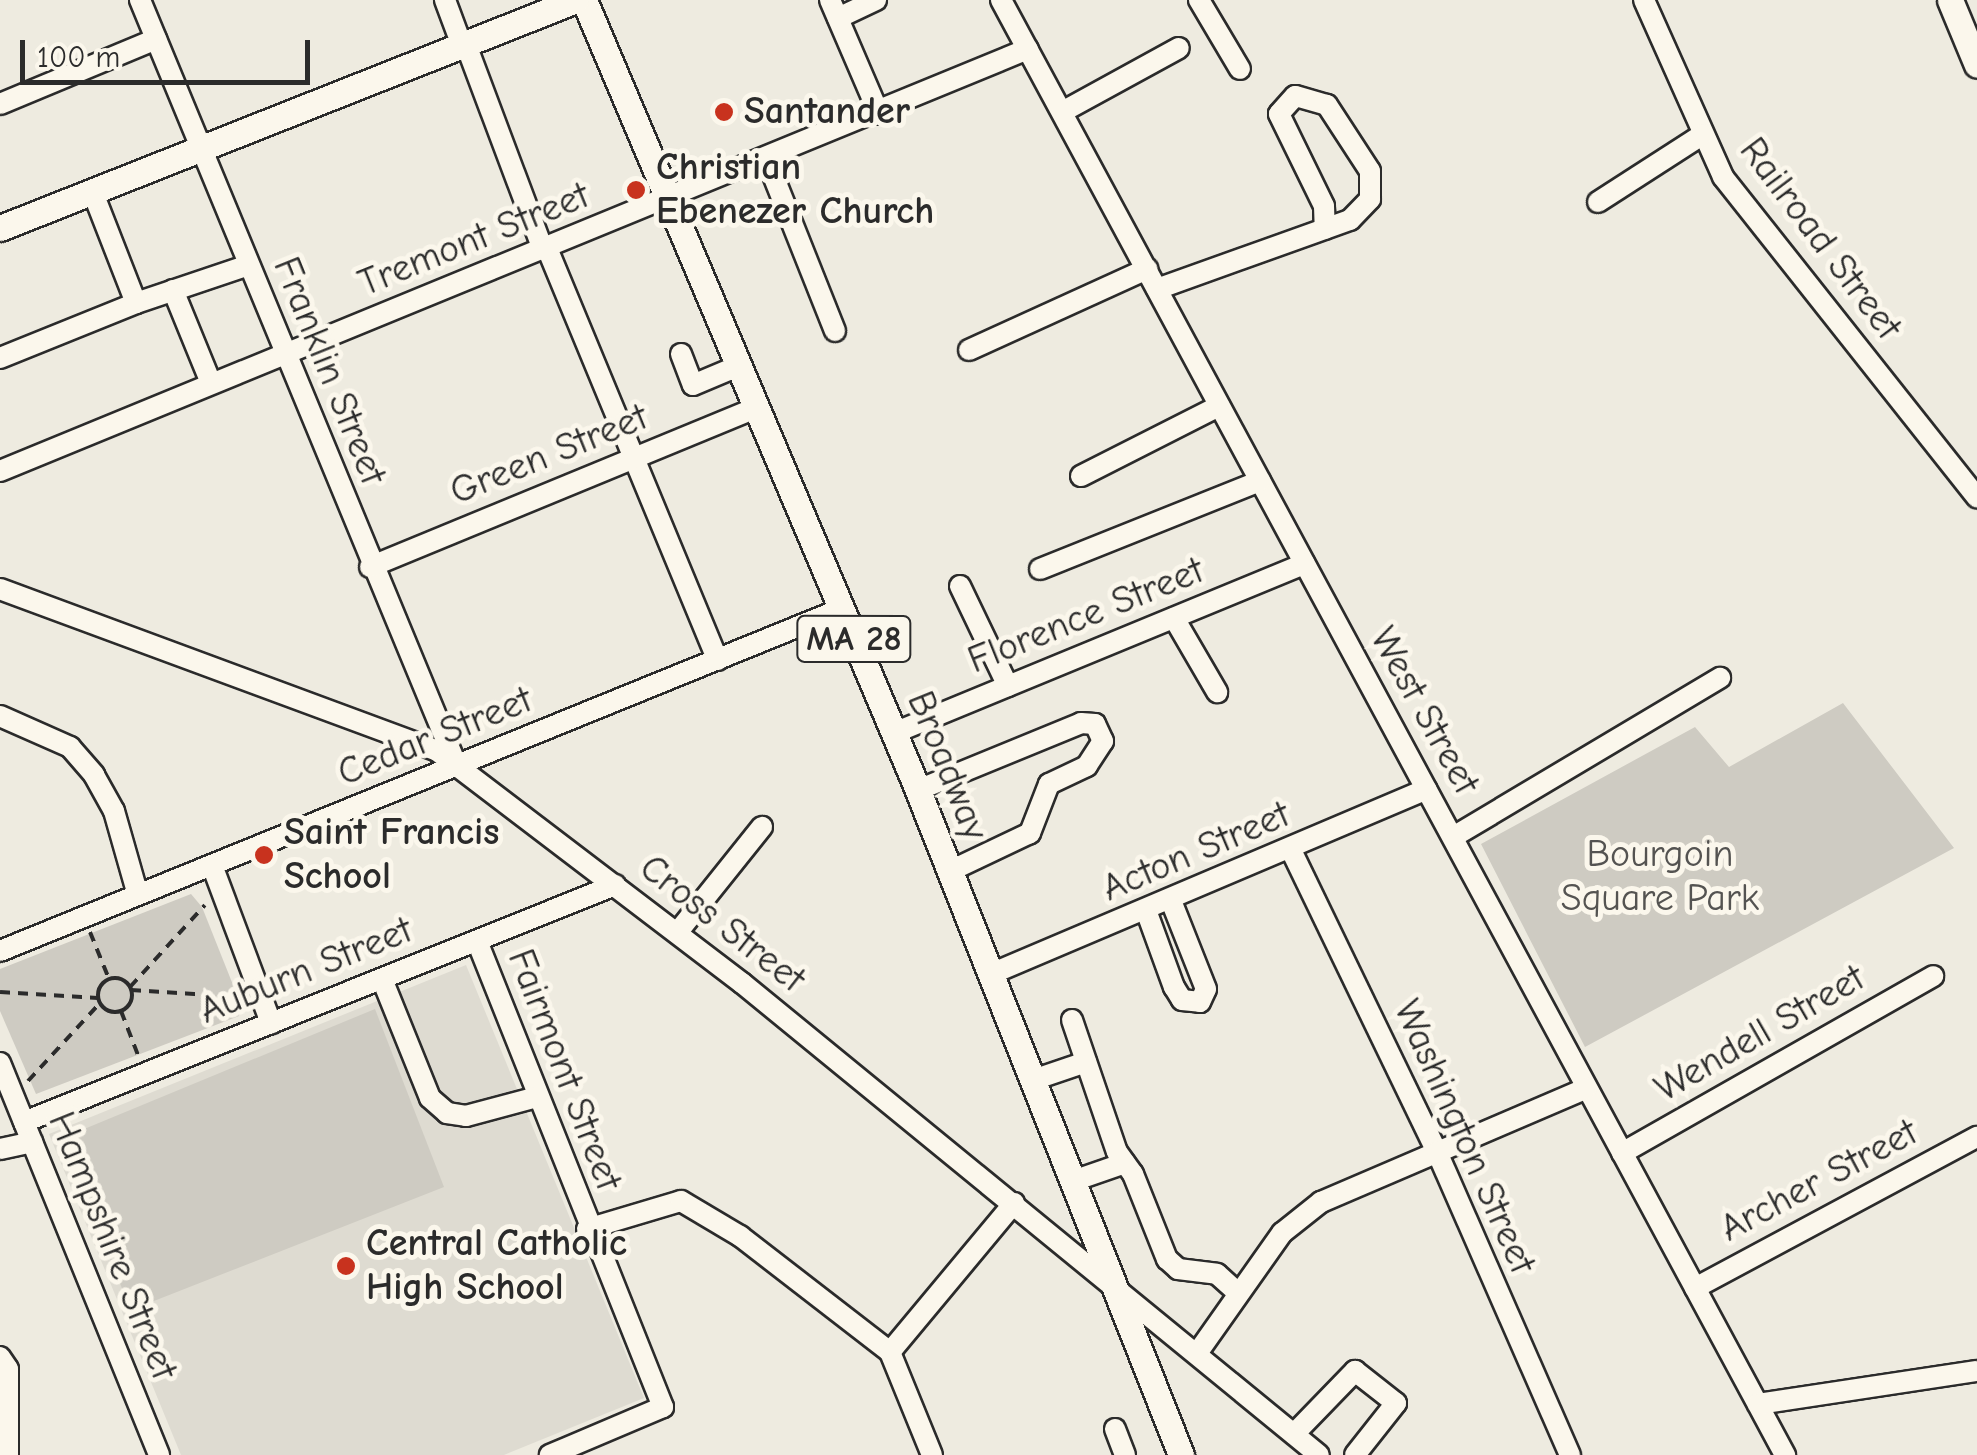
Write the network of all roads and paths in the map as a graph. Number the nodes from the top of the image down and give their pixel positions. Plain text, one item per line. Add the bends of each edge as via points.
1 (140, 0) edge
2 (445, 0) edge
3 (580, 0) edge
4 (876, 0) edge
5 (1002, 0) edge
6 (1199, 0) edge
7 (1644, 0) edge
8 (1950, 0) edge
9 (834, 9) edge
10 (156, 38) junction
11 (463, 42) junction
12 (1179, 48) dead end
13 (1028, 49) junction
14 (1977, 65) edge
15 (1240, 68) dead end
16 (0, 104) edge
17 (1062, 112) junction
18 (880, 114) junction
19 (1702, 135) junction
20 (200, 145) junction
21 (766, 160) junction
22 (92, 190) junction
23 (668, 200) junction
24 (1598, 202) dead end
25 (0, 228) edge
26 (1325, 229) junction
27 (545, 249) junction
28 (249, 265) junction
29 (1146, 270) junction
30 (1157, 289) junction
31 (173, 290) junction
32 (136, 303) junction
33 (835, 332) dead end
34 (969, 350) dead end
35 (284, 354) junction
36 (681, 354) dead end
37 (0, 358) edge
38 (738, 366) junction
39 (210, 383) junction
40 (1219, 406) junction
41 (756, 408) junction
42 (636, 457) junction
43 (0, 470) edge
44 (1082, 476) dead end
45 (1260, 481) junction
46 (1977, 498) edge
47 (1306, 564) junction
48 (370, 567) junction
49 (1040, 569) dead end
50 (960, 586) dead end
51 (0, 589) edge
52 (841, 610) junction
53 (1174, 618) junction
54 (718, 660) junction
55 (1720, 678) dead end
56 (1008, 686) junction
57 (1217, 692) dead end
58 (4, 723) edge
59 (894, 734) junction
60 (456, 766) junction
61 (1426, 789) junction
62 (918, 790) junction
63 (762, 827) dead end
64 (1454, 837) junction
65 (1291, 850) junction
66 (212, 865) junction
67 (950, 871) junction
68 (615, 885) junction
69 (138, 896) junction
70 (224, 898) junction
71 (1172, 902) junction
72 (1146, 913) junction
73 (84, 918) junction
74 (676, 933) junction
75 (477, 941) junction
76 (0, 952) edge
77 (991, 974) junction
78 (1933, 976) dead end
79 (109, 979) junction
80 (382, 979) junction
81 (130, 988) junction
82 (0, 992) edge
83 (261, 997) junction
84 (99, 1001) junction
85 (121, 1010) junction
86 (1072, 1020) dead end
87 (271, 1023) junction
88 (1086, 1062) junction
89 (0, 1063) edge
90 (145, 1074) junction
91 (1033, 1080) junction
92 (1588, 1088) junction
93 (537, 1096) junction
94 (14, 1098) junction
95 (28, 1132) junction
96 (1977, 1137) edge
97 (0, 1149) edge
98 (1436, 1152) junction
99 (1622, 1153) junction
100 (1125, 1163) junction
101 (1073, 1181) junction
102 (1014, 1203) junction
103 (587, 1229) junction
104 (1114, 1283) junction
105 (1695, 1288) junction
106 (1236, 1292) junction
107 (890, 1352) junction
108 (1198, 1352) junction
109 (0, 1357) edge
110 (1977, 1371) edge
111 (1758, 1404) junction
112 (1115, 1430) dead end
113 (1294, 1434) junction
114 (8, 1455) edge
115 (159, 1455) edge
116 (550, 1455) edge
117 (932, 1455) edge
118 (1125, 1455) edge
119 (1181, 1455) edge
120 (1319, 1455) edge
121 (1355, 1455) edge
122 (1570, 1455) edge
123 (1785, 1455) edge

1 - 10 street, Franklin Street
2 - 11 street
3 - 11 main road
3 - 23 main road, Broadway / MA 28
4 - 9 street
5 - 13 street, West Street
6 - 15 street
7 - 19 street, Railroad Street
8 - 14 main road
9 - 18 street
10 - 16 street
10 - 20 street, Franklin Street
11 - 20 main road
11 - 27 street
12 - 17 street
13 - 17 street, West Street
13 - 18 street, Tremont Street
17 - 29 street, West Street
18 - 21 street, Tremont Street
19 - 24 street
19 - 46 street, Railroad Street via 1757,224
20 - 22 main road
20 - 28 street, Franklin Street
21 - 23 street, Tremont Street
21 - 33 street
22 - 25 main road
22 - 32 street
23 - 27 street, Tremont Street
23 - 38 main road, Broadway / MA 28
26 - 26 street via 1350,220 1370,199 1370,171 1327,104 1295,96 1279,114 1324,206
26 - 30 street
27 - 35 street, Tremont Street
27 - 42 street
28 - 31 street
28 - 35 street, Franklin Street
29 - 30 street, West Street
29 - 34 street
30 - 40 street, West Street
31 - 32 street
31 - 39 street
32 - 37 street
35 - 39 street, Tremont Street
35 - 48 street, Franklin Street
36 - 38 street via 693,385
38 - 41 main road, Broadway / MA 28
39 - 43 street, Tremont Street
40 - 44 street
40 - 45 street, West Street
41 - 42 street, Green Street
41 - 52 main road, Broadway / MA 28
42 - 48 street, Green Street
42 - 54 street
45 - 47 street, West Street
45 - 49 street
47 - 53 street, Florence Street
47 - 61 street, West Street
48 - 60 street, Franklin Street
50 - 56 street
51 - 60 street, Cross Street via 436,750
52 - 54 street, Cedar Street
52 - 59 main road, Broadway / MA 28
53 - 56 street, Florence Street
53 - 57 street
54 - 60 street, Cedar Street
55 - 64 street
56 - 59 street, Florence Street
58 - 69 street via 70,747 94,776 114,812
59 - 62 main road, Broadway / MA 28
60 - 66 street, Cedar Street
60 - 68 street, Cross Street
61 - 64 street, West Street
61 - 65 street, Acton Street
62 - 67 main road, Broadway / MA 28
62 - 67 street via 1081,723 1095,724 1103,742 1087,766 1049,784 1030,834
63 - 74 street
64 - 92 street, West Street
65 - 71 street, Acton Street
65 - 98 street, Washington Street
66 - 69 street, Cedar Street
66 - 70 street
67 - 77 main road, Broadway / MA 28
68 - 74 street, Cross Street
68 - 75 street, Auburn Street
69 - 73 street, Cedar Street
70 - 81 path via 202,906
70 - 83 street
71 - 72 street, Acton Street
71 - 72 street via 1206,989 1200,1002 1182,1000 1174,987
72 - 77 street, Acton Street
73 - 76 street, Cedar Street
73 - 79 path
74 - 102 street, Cross Street
75 - 80 street, Auburn Street
75 - 93 street, Fairmont Street
77 - 91 main road, Broadway / MA 28
78 - 99 street, Wendell Street
79 - 81 path
79 - 84 path
80 - 87 street, Auburn Street
80 - 93 street via 430,1098 447,1113 466,1116
81 - 83 path
81 - 85 path
82 - 84 path
83 - 87 street
84 - 85 path
84 - 94 path
85 - 90 path
86 - 88 street
87 - 90 street, Auburn Street
88 - 91 street
88 - 100 street
89 - 94 street, Hampshire Street
90 - 95 street, Auburn Street
91 - 101 main road, Broadway / MA 28
92 - 98 street
92 - 99 street, West Street
93 - 103 street, Fairmont Street
94 - 95 street, Hampshire Street
95 - 97 street, Auburn Street
95 - 115 street, Hampshire Street
96 - 105 street, Archer Street
98 - 106 street via 1321,1202 1282,1234
98 - 122 street, Washington Street
99 - 105 street, West Street
100 - 101 street
100 - 106 street via 1167,1258 1178,1269 1217,1274
101 - 104 main road, Broadway / MA 28
102 - 104 street, Cross Street
102 - 107 street
103 - 107 street, Fairmont Street via 680,1201 740,1236
103 - 116 street via 663,1408
104 - 108 street, Cross Street
104 - 119 main road, Broadway / MA 28
105 - 111 street, West Street
106 - 108 street
107 - 117 street
108 - 113 street, Cross Street
109 - 114 street via 8,1370
110 - 111 street
111 - 123 street, West Street
112 - 118 street
113 - 120 street, Cross Street
113 - 121 street via 1355,1372 1396,1403

